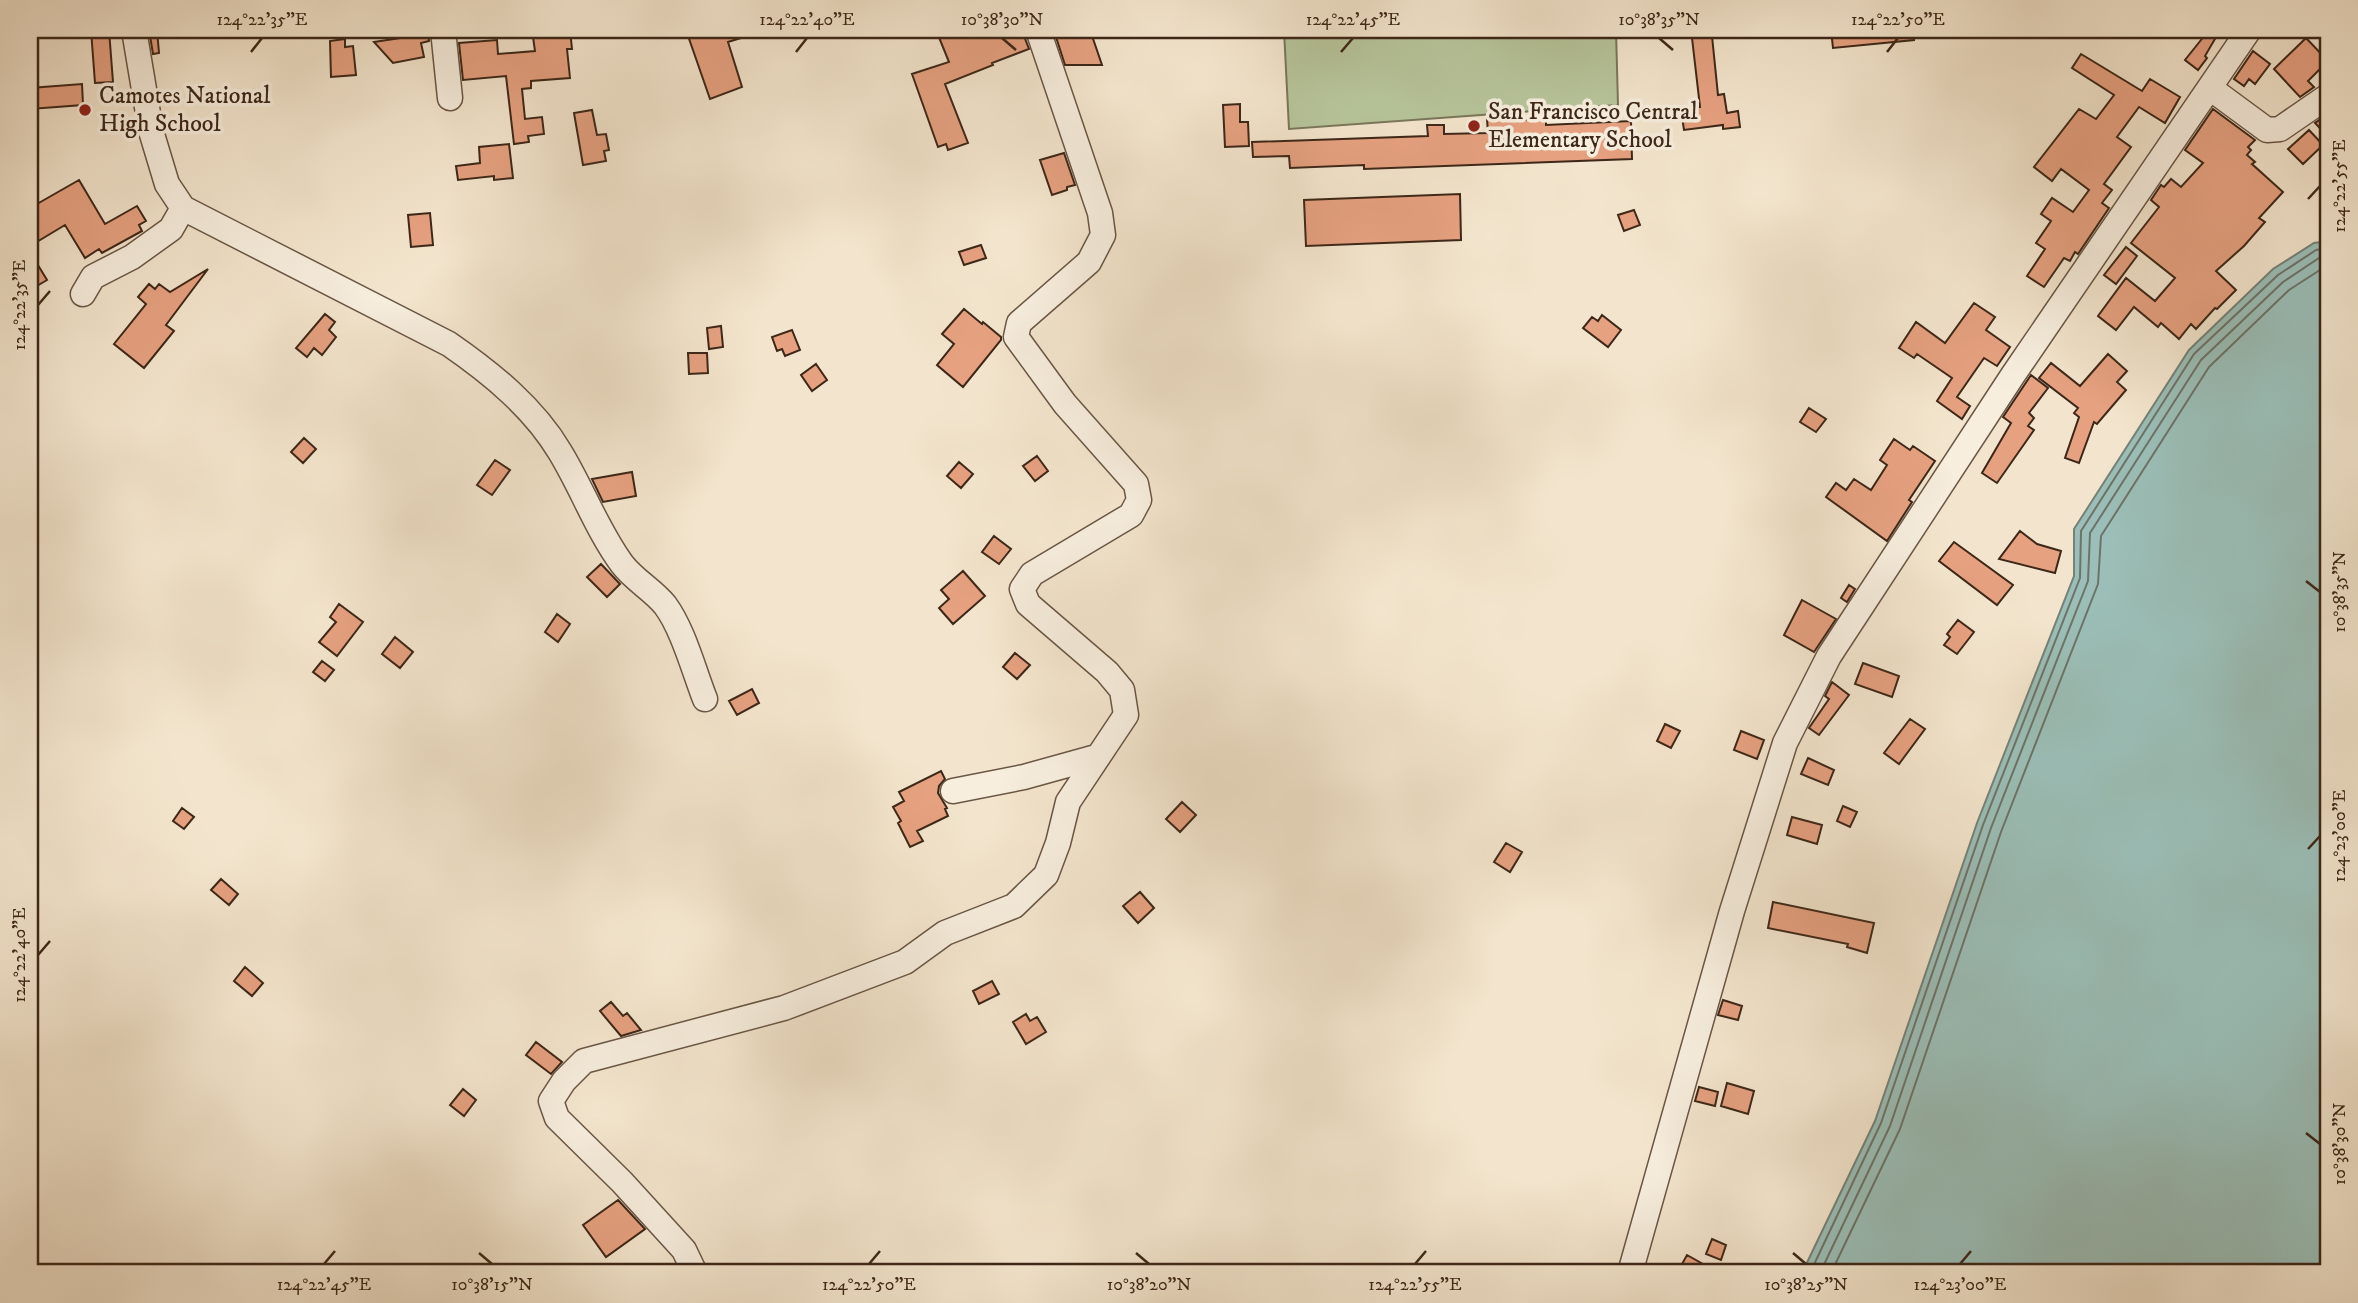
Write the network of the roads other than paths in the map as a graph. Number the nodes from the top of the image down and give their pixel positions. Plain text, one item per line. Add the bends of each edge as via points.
1 (134, 30) edge
2 (443, 30) edge
3 (1038, 30) edge
4 (2249, 30) edge
5 (2210, 88) junction
6 (2328, 96) edge
7 (450, 98) dead end
8 (183, 208) junction
9 (83, 294) dead end
10 (705, 699) dead end
11 (1096, 757) junction
12 (953, 791) dead end
13 (695, 1273) edge
14 (1630, 1273) edge

1 - 8 street via 150,131 167,184
2 - 7 street
3 - 11 street via 1103,235 1089,262 1019,323 1016,337 1065,404 1136,484 1139,500 1131,515 1032,574 1023,589 1028,604 1122,690 1125,715
4 - 5 street
5 - 6 street via 2274,131
5 - 14 street via 2013,375 1836,645 1785,743 1732,911
8 - 9 street via 171,229 93,277
8 - 10 street via 449,344 486,370 530,413 559,450 623,566 665,606
11 - 12 street
11 - 13 street via 1068,802 1046,876 1014,906 945,933 905,962 784,1008 584,1061 564,1081 551,1101 556,1118 684,1250

